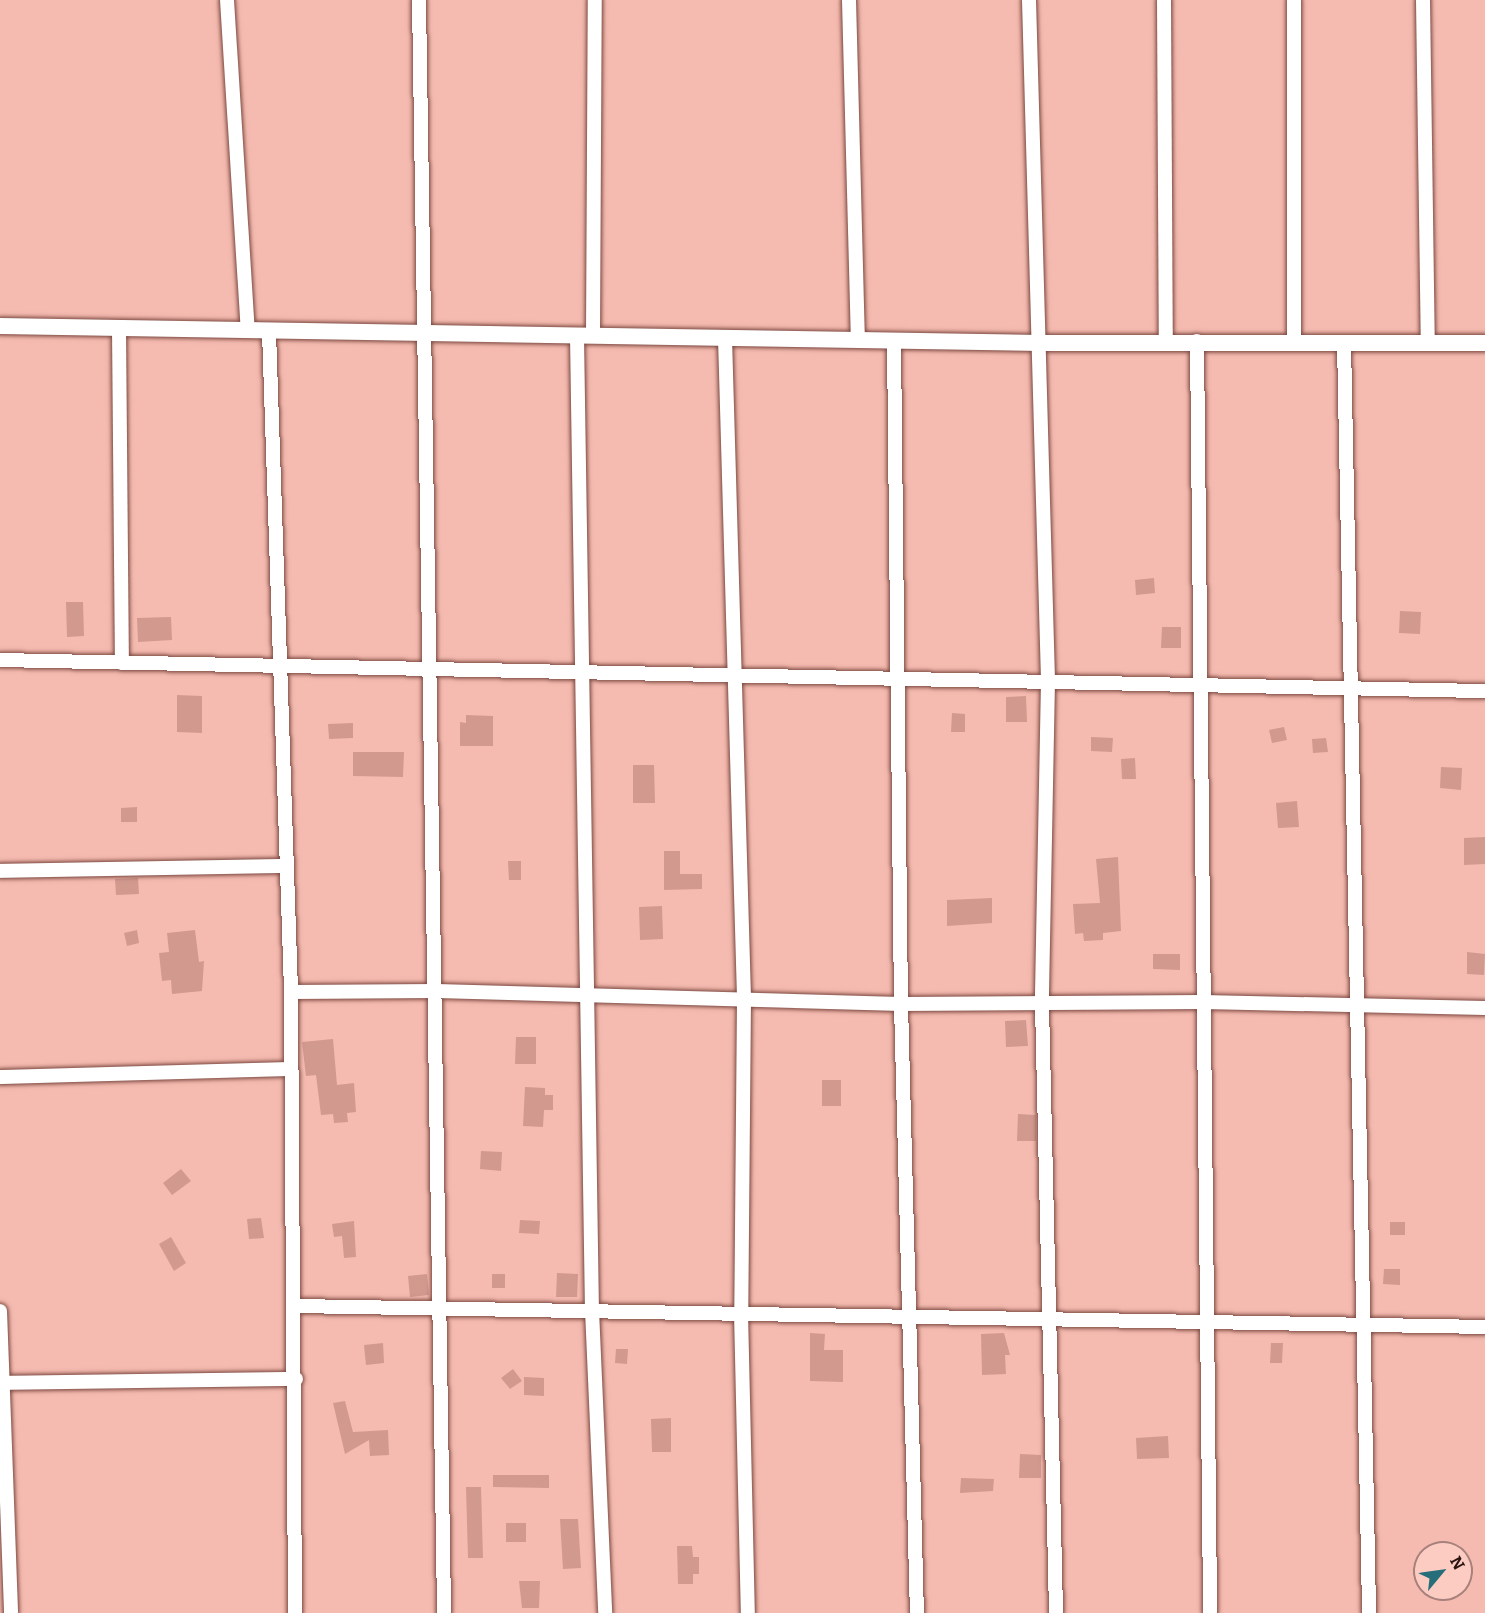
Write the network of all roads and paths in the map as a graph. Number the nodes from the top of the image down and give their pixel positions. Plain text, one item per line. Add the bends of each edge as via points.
1 (226, 0) edge
2 (419, 0) edge
3 (596, 0) edge
4 (849, 0) edge
5 (1029, 0) edge
6 (1164, 0) edge
7 (1294, 0) edge
8 (1423, 0) edge
9 (0, 326) edge
10 (119, 328) junction
11 (248, 330) junction
12 (269, 331) junction
13 (426, 333) junction
14 (585, 336) junction
15 (725, 338) junction
16 (858, 339) junction
17 (894, 340) junction
18 (1166, 341) junction
19 (1197, 341) junction
20 (1294, 342) junction
21 (1344, 342) junction
22 (1428, 342) junction
23 (1041, 343) junction
24 (1485, 343) edge
25 (0, 660) edge
26 (122, 663) junction
27 (283, 666) junction
28 (430, 672) junction
29 (581, 672) junction
30 (732, 675) junction
31 (896, 678) junction
32 (1048, 681) junction
33 (1204, 683) junction
34 (1351, 686) junction
35 (1485, 691) edge
36 (287, 866) junction
37 (0, 871) edge
38 (437, 991) junction
39 (291, 992) junction
40 (588, 999) junction
41 (744, 999) junction
42 (1203, 1002) junction
43 (901, 1004) junction
44 (1042, 1004) junction
45 (1357, 1005) junction
46 (1485, 1008) edge
47 (291, 1069) junction
48 (0, 1077) edge
49 (296, 1306) junction
50 (438, 1308) junction
51 (592, 1310) junction
52 (0, 1311) edge
53 (741, 1312) junction
54 (910, 1314) junction
55 (1051, 1319) junction
56 (1208, 1319) junction
57 (1359, 1326) junction
58 (1485, 1327) edge
59 (296, 1379) junction
60 (1, 1383) edge
61 (11, 1613) edge
62 (295, 1613) edge
63 (444, 1613) edge
64 (605, 1613) edge
65 (748, 1613) edge
66 (917, 1613) edge
67 (1056, 1613) edge
68 (1209, 1613) edge
69 (1369, 1613) edge

1 - 11 street
2 - 13 street
3 - 14 street
4 - 16 street
5 - 23 street
6 - 18 street
7 - 20 street
8 - 22 street
9 - 10 street
10 - 11 street
10 - 26 street
11 - 12 street
12 - 13 street
12 - 27 street
13 - 14 street
13 - 28 street
14 - 15 street
14 - 29 street
15 - 16 street
15 - 30 street
16 - 17 street
17 - 23 street
17 - 31 street
18 - 19 street
18 - 23 street
19 - 20 street
19 - 33 street
20 - 21 street
21 - 22 street
21 - 34 street
22 - 24 street
23 - 32 street
25 - 26 street
26 - 27 street
27 - 28 street
27 - 36 street
28 - 29 street
28 - 38 street
29 - 30 street
29 - 40 street
30 - 31 street
30 - 41 street
31 - 32 street
31 - 43 street
32 - 33 street
32 - 44 street
33 - 34 street
33 - 42 street
34 - 35 street
34 - 45 street
36 - 37 street
36 - 39 street
38 - 39 street
38 - 40 street
38 - 50 street
39 - 47 street
40 - 41 street
40 - 51 street
41 - 43 street
41 - 53 street
42 - 44 street
42 - 45 street
42 - 56 street
43 - 44 street
43 - 54 street
44 - 55 street
45 - 46 street
45 - 57 street
47 - 48 street
47 - 49 street
49 - 50 street
49 - 59 street
50 - 51 street
50 - 63 street
51 - 53 street
51 - 64 street
52 - 60 street
53 - 54 street
53 - 65 street
54 - 55 street
54 - 66 street
55 - 56 street
55 - 67 street
56 - 57 street
56 - 68 street
57 - 58 street
57 - 69 street
59 - 60 street
59 - 62 street
60 - 61 street

